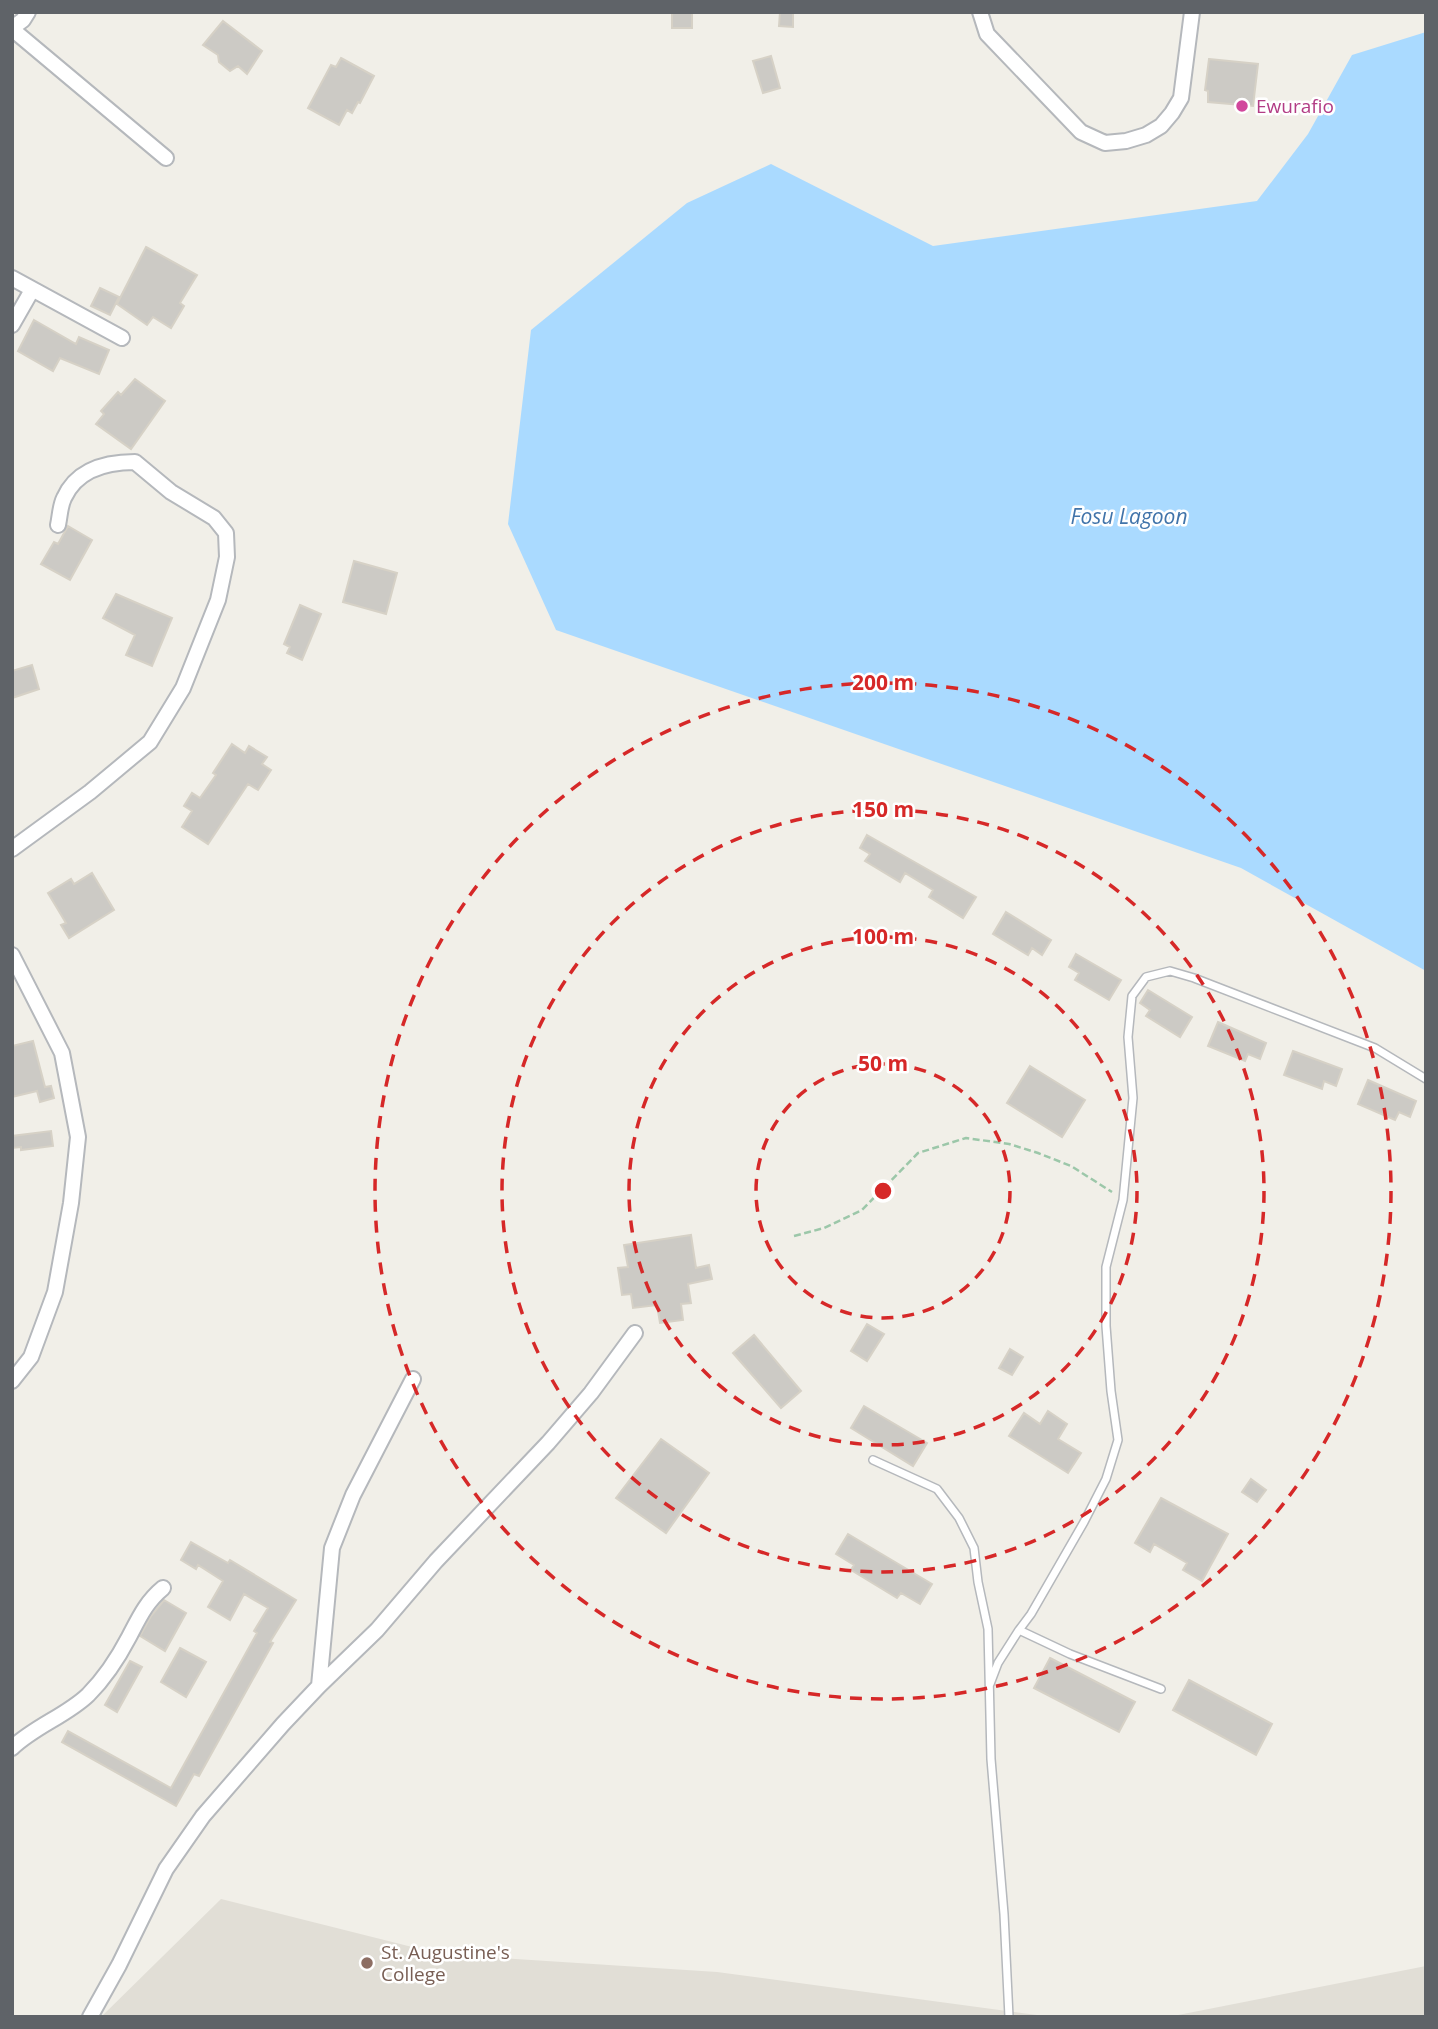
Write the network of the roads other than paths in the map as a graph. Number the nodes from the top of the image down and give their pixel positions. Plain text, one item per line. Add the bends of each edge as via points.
1 (27, 12) edge
2 (980, 12) edge
3 (1192, 12) edge
4 (12, 28) edge
5 (166, 158) dead end
6 (12, 278) edge
7 (32, 290) junction
8 (12, 325) edge
9 (122, 338) dead end
10 (58, 525) dead end
11 (12, 849) edge
12 (12, 955) edge
13 (1426, 1079) edge
14 (635, 1334) dead end
15 (414, 1378) dead end
16 (12, 1381) edge
17 (873, 1460) dead end
18 (163, 1588) dead end
19 (1019, 1630) junction
20 (990, 1684) junction
21 (319, 1686) junction
22 (1161, 1689) dead end
23 (12, 1748) edge
24 (90, 2017) edge
25 (1009, 2017) edge

1 - 4 street
2 - 3 street via 988,34 1081,132 1105,143 1146,135 1172,113 1181,98
4 - 5 street
6 - 7 street
7 - 8 street
7 - 9 street
10 - 11 street via 64,498 85,473 106,463 135,462 164,487 214,518 226,533 227,557 218,600 183,688 150,742
12 - 16 street via 62,1053 78,1137 55,1292 31,1357
13 - 19 lane via 1375,1048 1194,978 1170,971 1146,977 1132,996 1128,1037 1133,1098 1123,1200 1106,1268 1107,1339 1118,1440 1106,1479 1084,1522
14 - 21 street via 548,1443 377,1630
15 - 21 street via 352,1495 332,1548
17 - 20 lane via 937,1489 960,1518 974,1548 988,1629
18 - 23 street via 149,1600 111,1669 87,1696
19 - 20 lane
19 - 22 lane
20 - 25 lane
21 - 24 street via 203,1816 166,1869

